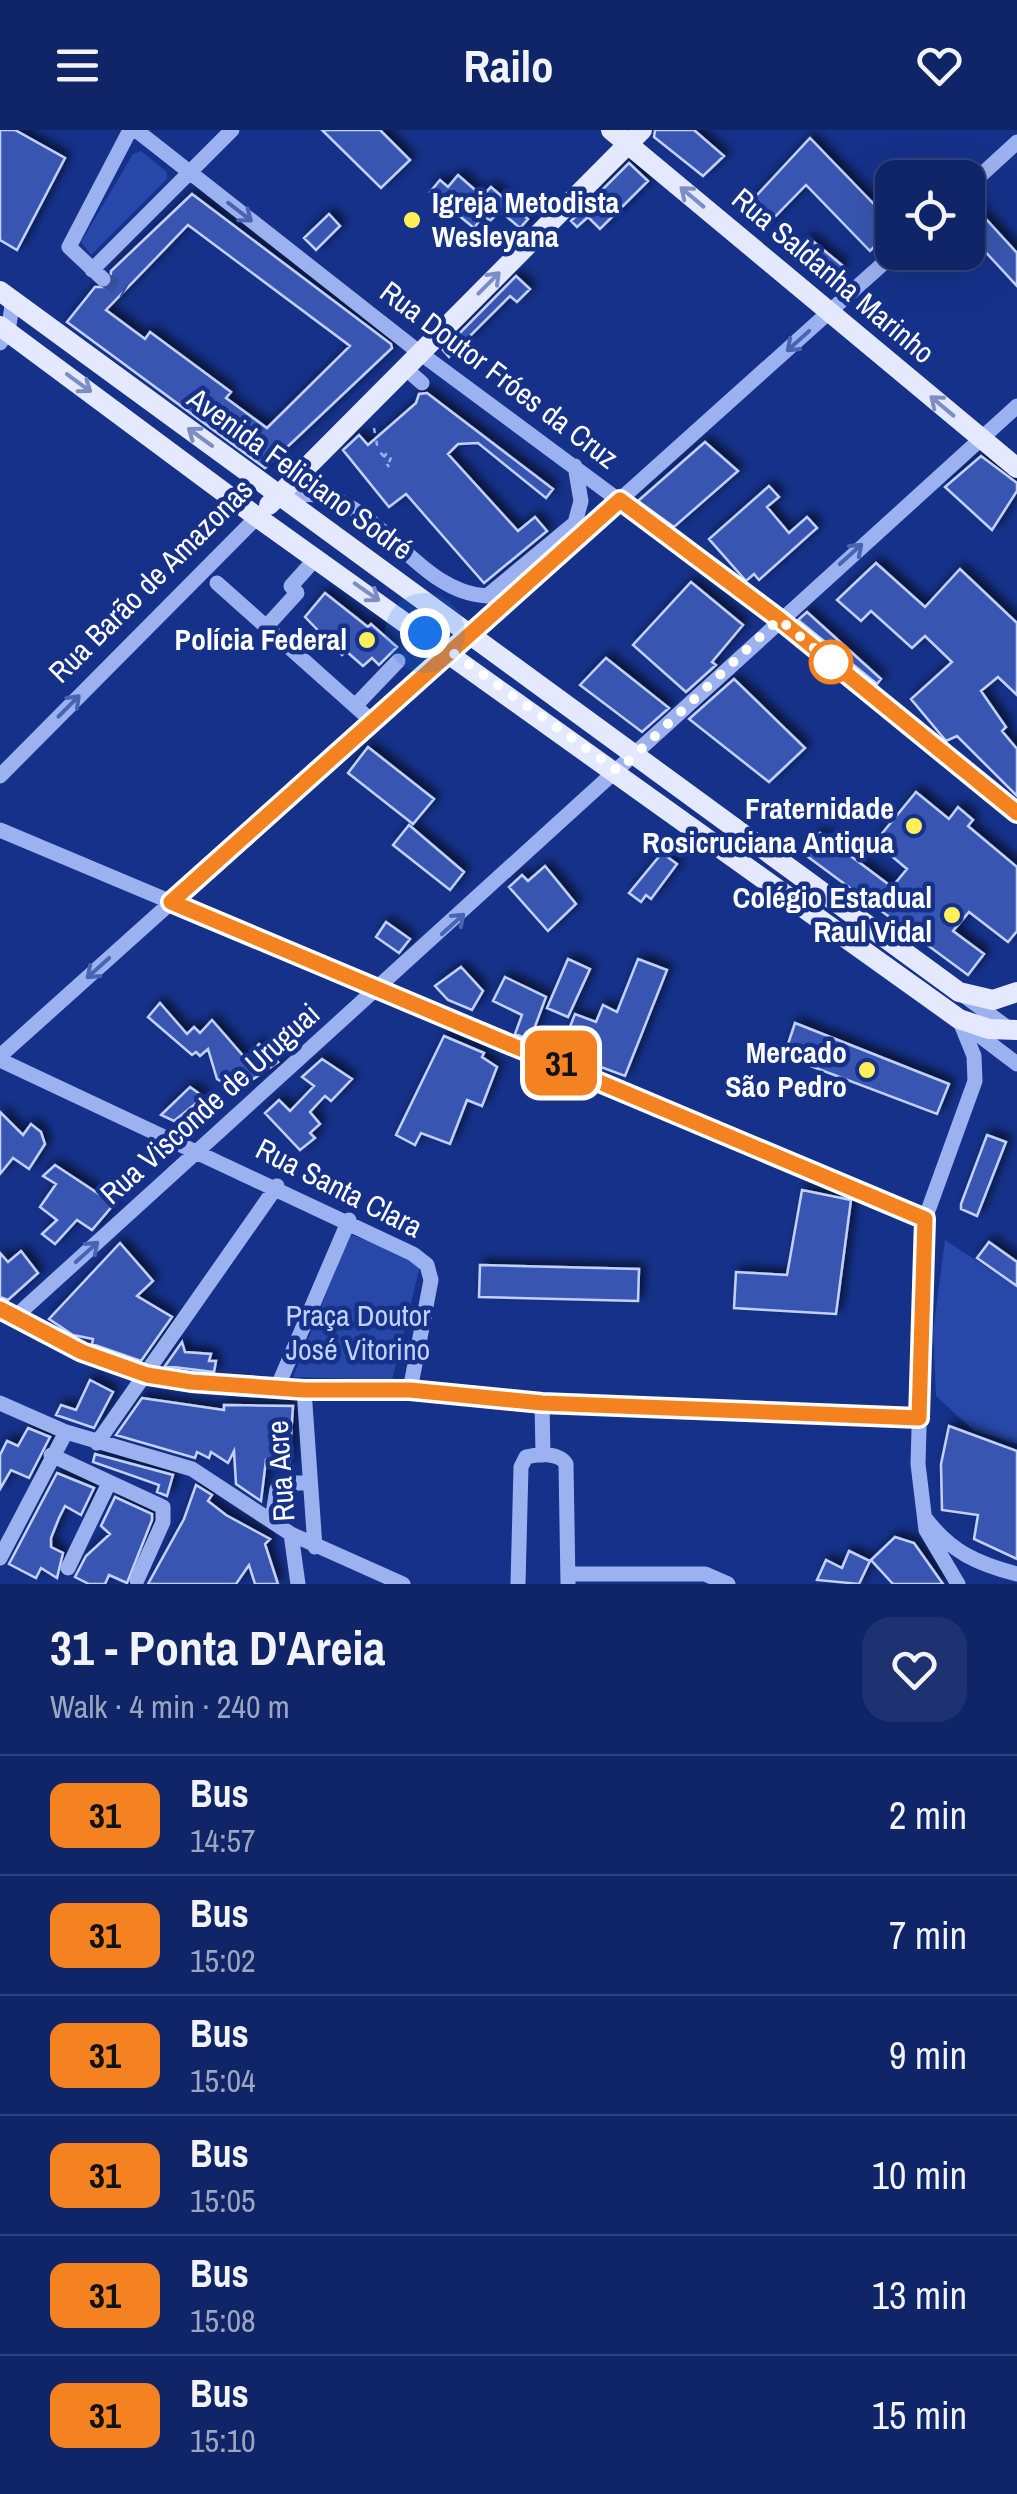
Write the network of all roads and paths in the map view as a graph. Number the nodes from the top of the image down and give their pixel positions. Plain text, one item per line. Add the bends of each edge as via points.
1 (133, 130) edge
2 (232, 130) edge
3 (611, 130) edge
4 (635, 137) edge
5 (1017, 142) edge
6 (985, 172) edge
7 (189, 173) junction
8 (877, 270) edge
9 (6, 295) edge
10 (830, 313) junction
11 (2, 333) edge
12 (420, 353) junction
13 (405, 368) junction
14 (422, 383) dead end
15 (1017, 406) edge
16 (367, 419) junction
17 (980, 438) junction
18 (389, 464) dead end
19 (575, 466) junction
20 (1017, 468) edge
21 (278, 496) junction
22 (620, 500) junction
23 (258, 516) junction
24 (317, 557) junction
25 (217, 582) dead end
26 (779, 619) junction
27 (266, 627) junction
28 (472, 636) junction
29 (452, 652) junction
30 (398, 661) dead end
31 (355, 706) junction
32 (374, 723) junction
33 (636, 756) junction
34 (618, 771) junction
35 (0, 776) edge
36 (1017, 813) edge
37 (0, 830) edge
38 (171, 902) junction
39 (380, 989) junction
40 (958, 992) junction
41 (1014, 994) edge
42 (961, 1021) junction
43 (1015, 1032) edge
44 (0, 1058) edge
45 (1017, 1064) edge
46 (197, 1150) junction
47 (277, 1186) junction
48 (925, 1219) junction
49 (349, 1220) junction
50 (7, 1313) edge
51 (147, 1375) junction
52 (278, 1388) junction
53 (304, 1390) junction
54 (410, 1390) junction
55 (542, 1403) junction
56 (5, 1406) edge
57 (919, 1418) junction
58 (0, 1424) edge
59 (66, 1432) junction
60 (98, 1443) junction
61 (52, 1456) junction
62 (543, 1456) junction
63 (308, 1482) junction
64 (109, 1483) junction
65 (923, 1516) junction
66 (272, 1520) junction
67 (291, 1534) junction
68 (315, 1547) junction
69 (0, 1558) edge
70 (68, 1568) dead end
71 (1017, 1574) edge
72 (568, 1579) edge
73 (137, 1580) dead end
74 (298, 1584) edge
75 (403, 1584) edge
76 (518, 1584) edge
77 (728, 1584) edge
78 (958, 1584) edge

1 - 7 street, Rua Doutor Fróes da Cruz
1 - 7 street via 69,247 98,274
2 - 7 street
3 - 4 main road, Rua Saldanha Marinho
10 -> 4 main road, Rua Saldanha Marinho
12 -> 4 main road, Rua Barão de Amazonas
5 - 6 street
7 -> 12 street, Rua Doutor Fróes da Cruz
8 - 10 street
9 - 11 street
21 -> 9 main road, Avenida Feliciano Sodré
17 -> 10 main road, Rua Saldanha Marinho
10 -> 22 street
11 -> 23 main road, Avenida Feliciano Sodré
12 - 13 main road, Rua Barão de Amazonas
12 - 19 street, Rua Doutor Fróes da Cruz
13 - 14 street
13 - 16 main road, Rua Barão de Amazonas
15 - 17 street, Rua Visconde de Uruguai
16 - 18 path
16 - 21 main road, Rua Barão de Amazonas
17 - 20 main road, Rua Saldanha Marinho
26 -> 17 street, Rua Visconde de Uruguai
19 - 21 street via 581,500 575,523 487,596 444,580 342,504 308,494
19 - 22 street, Rua Doutor Fróes da Cruz
21 - 23 main road, Rua Barão de Amazonas
21 - 28 main road, Avenida Feliciano Sodré
22 - 26 street, Rua Doutor Fróes da Cruz
22 - 28 street
23 - 24 main road, Avenida Feliciano Sodré
35 -> 23 street, Rua Barão de Amazonas
24 - 27 street
24 -> 29 main road, Avenida Feliciano Sodré
25 - 27 street
26 - 33 street, Rua Visconde de Uruguai
26 - 36 street, Rua Doutor Fróes da Cruz
27 - 31 street
28 - 29 street
28 - 33 main road, Avenida Feliciano Sodré
29 - 32 street
29 - 34 main road, Avenida Feliciano Sodré
30 - 31 street
31 - 32 street
32 - 38 street
33 - 34 street, Rua Visconde de Uruguai
33 - 40 main road, Avenida Feliciano Sodré
39 -> 34 street, Rua Visconde de Uruguai
34 - 42 main road, Avenida Feliciano Sodré
37 - 38 street
38 - 39 street
38 -> 44 street
39 - 46 street, Rua Visconde de Uruguai
39 - 48 street
40 - 41 main road via 993,1000
40 - 43 street
42 - 43 main road
42 - 45 street
42 - 48 street via 975,1081
44 - 46 street, Rua Santa Clara
46 - 47 street, Rua Santa Clara
50 -> 46 street, Rua Visconde de Uruguai
47 - 49 street, Rua Santa Clara
47 - 51 street
48 - 57 street
49 - 52 street
49 - 54 street, Rua Santa Clara via 427,1265 428,1302
50 - 51 street via 82,1352
51 - 52 street
51 - 60 street
52 - 53 street
53 - 54 street
53 - 63 street, Rua Acre
54 - 55 street
55 - 57 street
55 - 62 street
56 - 58 street
56 - 59 street
57 - 65 street
59 - 60 street
59 - 61 street
60 - 66 street via 192,1470
61 - 64 street
61 - 69 street
62 - 72 street via 566,1464
62 - 76 street via 526,1457 521,1467
63 - 66 street via 282,1483
63 - 68 street, Rua Acre
64 - 70 street
64 - 73 street via 158,1502 165,1512
65 - 71 street via 979,1572
65 - 78 street via 930,1542
66 - 67 street
67 - 68 street
67 - 74 street
68 - 75 street
72 - 77 street via 705,1574

